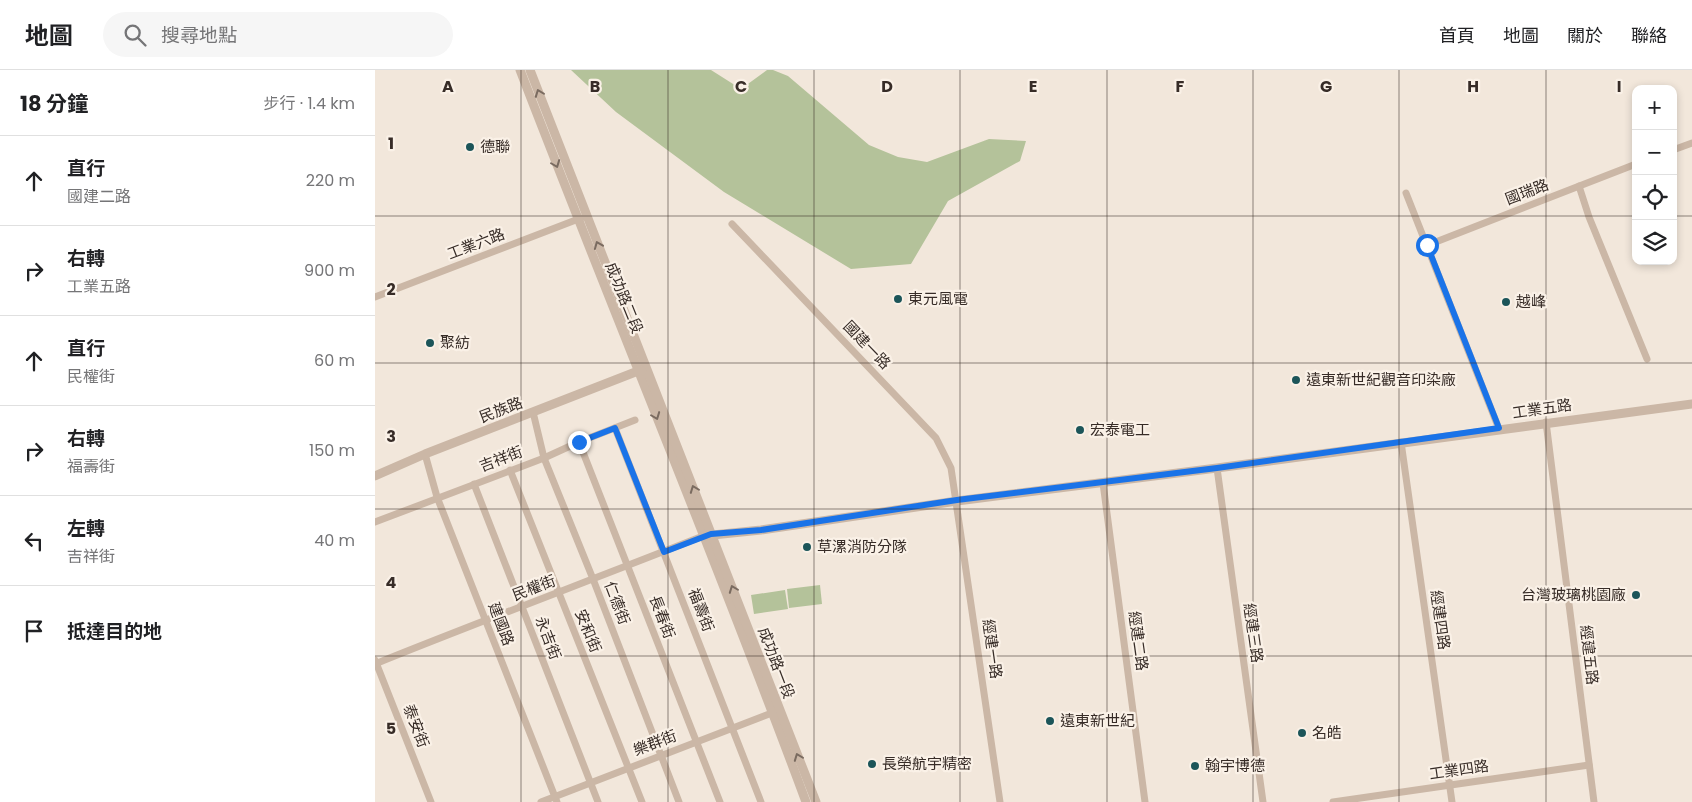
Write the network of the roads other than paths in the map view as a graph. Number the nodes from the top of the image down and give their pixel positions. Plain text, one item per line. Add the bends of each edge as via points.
1 (520, 70) edge
2 (531, 70) edge
3 (1692, 143) edge
4 (1677, 149) edge
5 (1632, 166) edge
6 (1579, 186) junction
7 (1406, 193) dead end
8 (582, 217) junction
9 (732, 224) dead end
10 (1427, 245) junction
11 (375, 297) edge
12 (1647, 359) dead end
13 (638, 371) junction
14 (648, 372) junction
15 (1692, 404) edge
16 (533, 412) junction
17 (635, 420) dead end
18 (1546, 422) junction
19 (615, 428) junction
20 (1499, 428) junction
21 (579, 442) junction
22 (1401, 442) junction
23 (425, 454) junction
24 (543, 458) junction
25 (1217, 468) junction
26 (509, 470) junction
27 (375, 476) edge
28 (1103, 483) junction
29 (474, 484) junction
30 (437, 497) junction
31 (957, 500) junction
32 (375, 522) edge
33 (707, 535) junction
34 (664, 552) junction
35 (628, 566) junction
36 (593, 579) junction
37 (557, 593) junction
38 (522, 608) junction
39 (485, 621) junction
40 (375, 662) edge
41 (776, 712) junction
42 (732, 728) junction
43 (695, 742) junction
44 (661, 756) junction
45 (1589, 765) junction
46 (629, 768) junction
47 (590, 783) junction
48 (1450, 786) junction
49 (556, 800) edge
50 (431, 802) edge
51 (541, 802) edge
52 (598, 802) edge
53 (642, 802) edge
54 (679, 802) edge
55 (720, 802) edge
56 (761, 802) edge
57 (806, 802) edge
58 (816, 802) edge
59 (1000, 802) edge
60 (1145, 802) edge
61 (1263, 802) edge
62 (1333, 802) edge
63 (1452, 802) edge
64 (1595, 802) edge

1 -> 8 street, 成功路二段
8 -> 2 street, 成功路二段
3 - 4 street
5 - 6 street, 國瑞路
6 - 10 street, 國瑞路
6 - 12 street
7 - 10 street
8 - 11 street, 工業六路
8 - 13 street, 成功路二段
14 -> 8 street, 成功路二段
9 - 31 street, 國建一路 via 936,438 951,468
10 - 20 street
13 - 14 street
13 - 16 street, 民族路
13 -> 33 street, 成功路二段
33 -> 14 street, 成功路二段
15 - 18 street, 工業五路
16 - 23 street, 民族路
16 - 24 street, 仁德街
17 - 19 street, 吉祥街
18 - 20 street, 工業五路
18 - 45 street, 經建五路
19 - 21 street, 吉祥街
19 - 34 street, 福壽街
20 - 22 street, 工業五路
21 - 24 street, 吉祥街
21 - 35 street, 長春街
22 - 25 street, 工業五路
22 - 48 street, 經建四路
23 - 27 street, 民族路
23 - 30 street, 建國路
24 - 26 street, 吉祥街
24 - 36 street, 仁德街
25 - 28 street, 工業五路
25 - 61 street, 經建三路
26 - 29 street, 吉祥街
26 - 37 street, 安和街
28 - 31 street, 工業五路
28 - 60 street, 經建二路
29 - 30 street, 吉祥街
29 - 38 street, 永吉街
30 - 32 street, 吉祥街
30 - 39 street, 建國路
31 - 33 street, 工業五路 via 761,530
31 - 59 street, 經建一路
33 - 34 street, 民權街
33 - 41 street, 成功路一段
34 - 35 street, 民權街
34 - 42 street, 福壽街
35 - 36 street, 民權街
35 - 43 street, 長春街
36 - 37 street, 民權街
36 - 44 street, 仁德街
37 - 38 street, 民權街
37 - 46 street, 安和街
38 - 39 street, 民權街
38 - 47 street, 永吉街
39 - 40 street, 民權街
39 - 49 street, 建國路
40 - 50 street, 泰安街
41 - 42 street, 樂群街
41 - 57 street, 成功路一段
58 -> 41 street, 成功路一段
42 - 43 street, 樂群街
42 - 56 street, 福壽街
43 - 44 street, 樂群街
43 - 55 street, 長春街
44 - 46 street, 樂群街
44 - 54 street, 仁德街
45 - 48 street, 工業四路
45 - 64 street, 經建五路
46 - 47 street, 樂群街
46 - 53 street, 安和街
47 - 49 street, 樂群街
47 - 52 street, 永吉街
48 - 62 street, 工業四路
48 - 63 street, 經建四路
49 - 51 street, 樂群街

